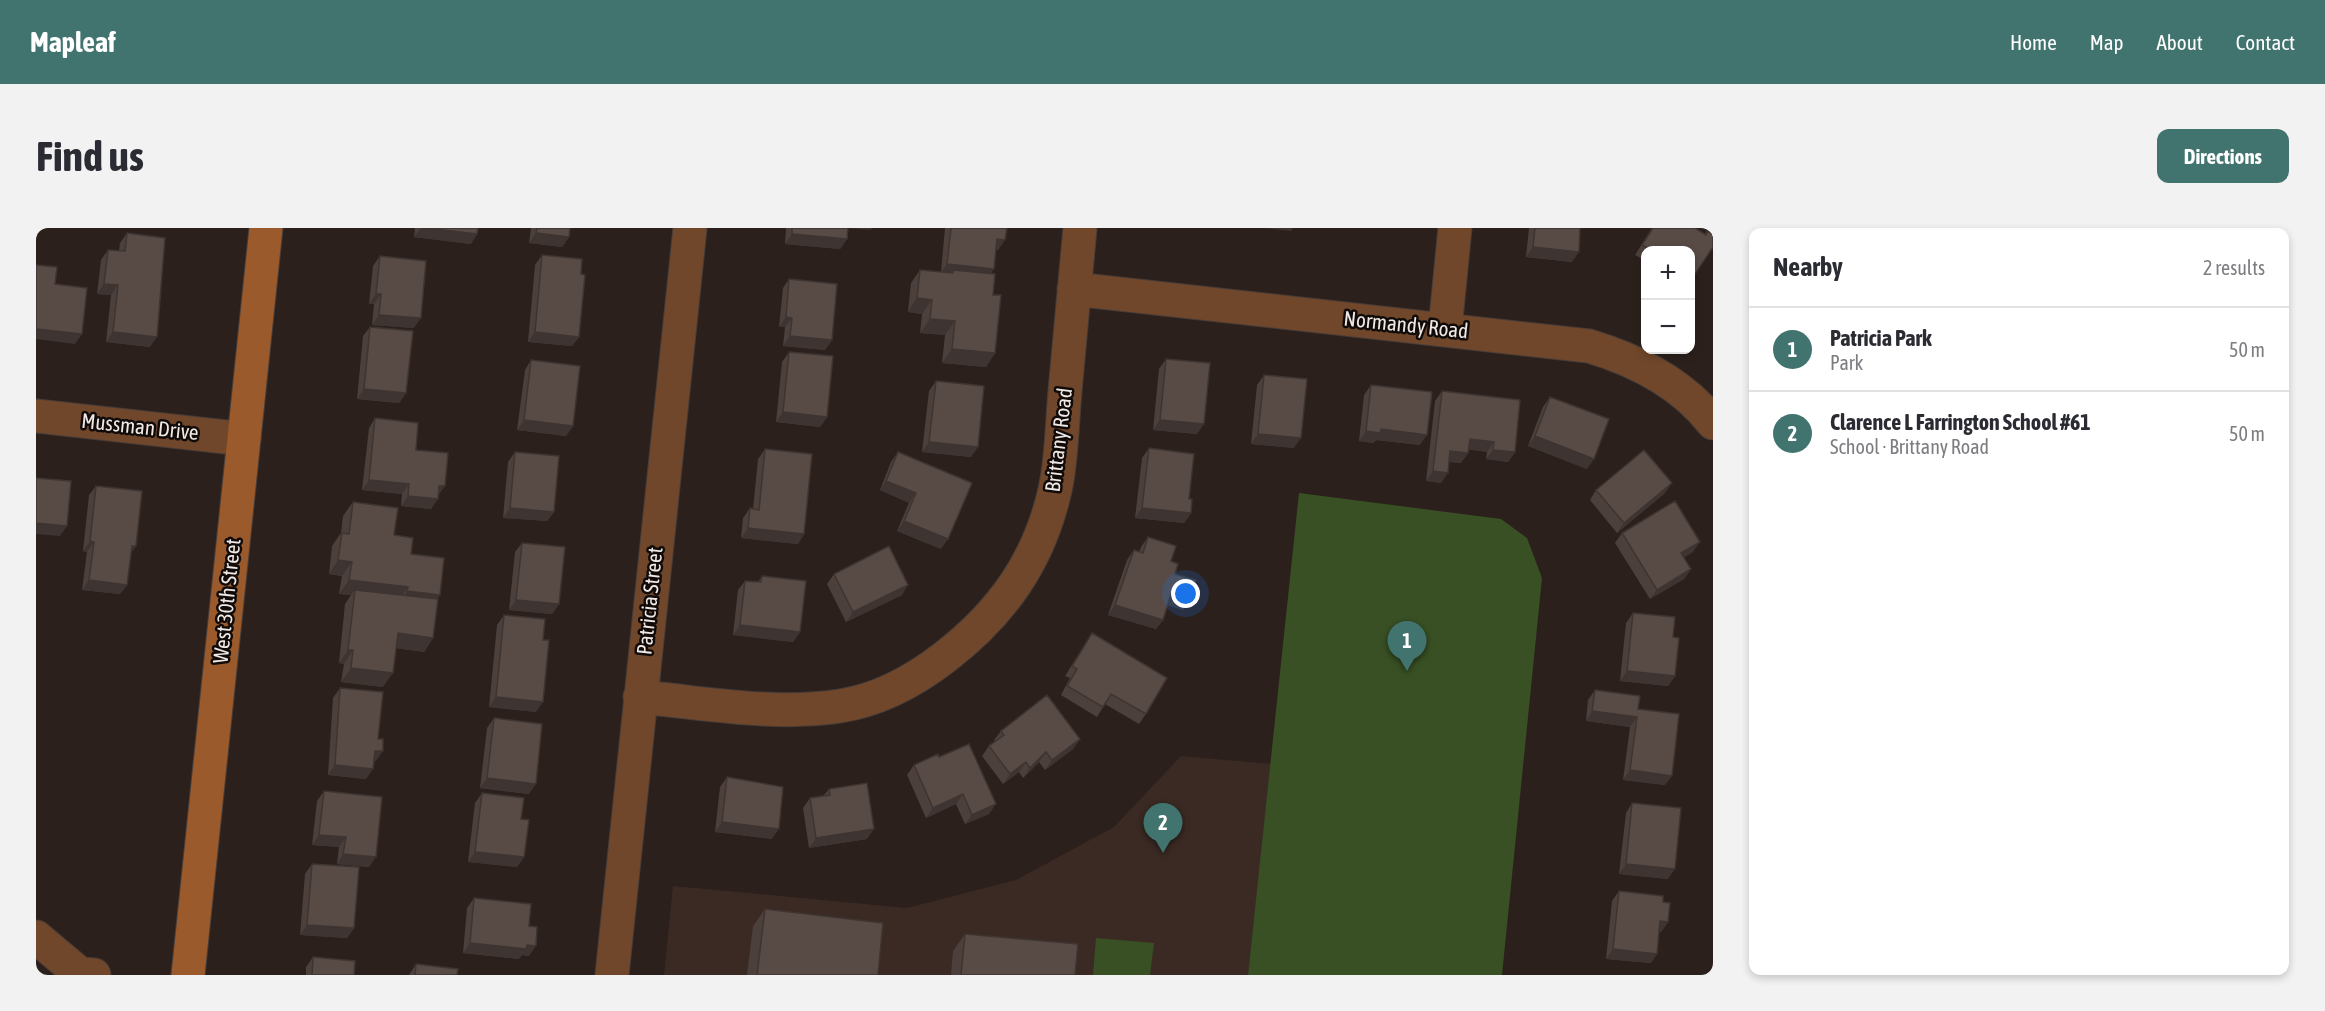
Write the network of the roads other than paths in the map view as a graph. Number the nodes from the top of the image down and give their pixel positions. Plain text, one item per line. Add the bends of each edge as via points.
1 (266, 228) edge
2 (690, 228) edge
3 (1080, 228) edge
4 (1455, 228) edge
5 (1074, 290) junction
6 (1445, 329) junction
7 (36, 416) edge
8 (1713, 423) edge
9 (244, 439) junction
10 (640, 698) junction
11 (36, 937) edge
12 (94, 975) edge
13 (188, 975) edge
14 (612, 975) edge

1 - 9 main road, West 30th Street
2 - 10 street, Patricia Street
3 - 5 street, Brittany Road
4 - 6 street
5 - 6 street, Normandy Road
5 - 10 street, Brittany Road via 1056,489 1042,532 1016,586 975,633 903,686 848,705 793,710
6 - 8 street, Normandy Road via 1572,343 1617,355 1646,368 1685,394
7 - 9 street, Mussman Drive
9 - 13 main road, West 30th Street
10 - 14 street, Patricia Street
11 - 12 street via 80,974

